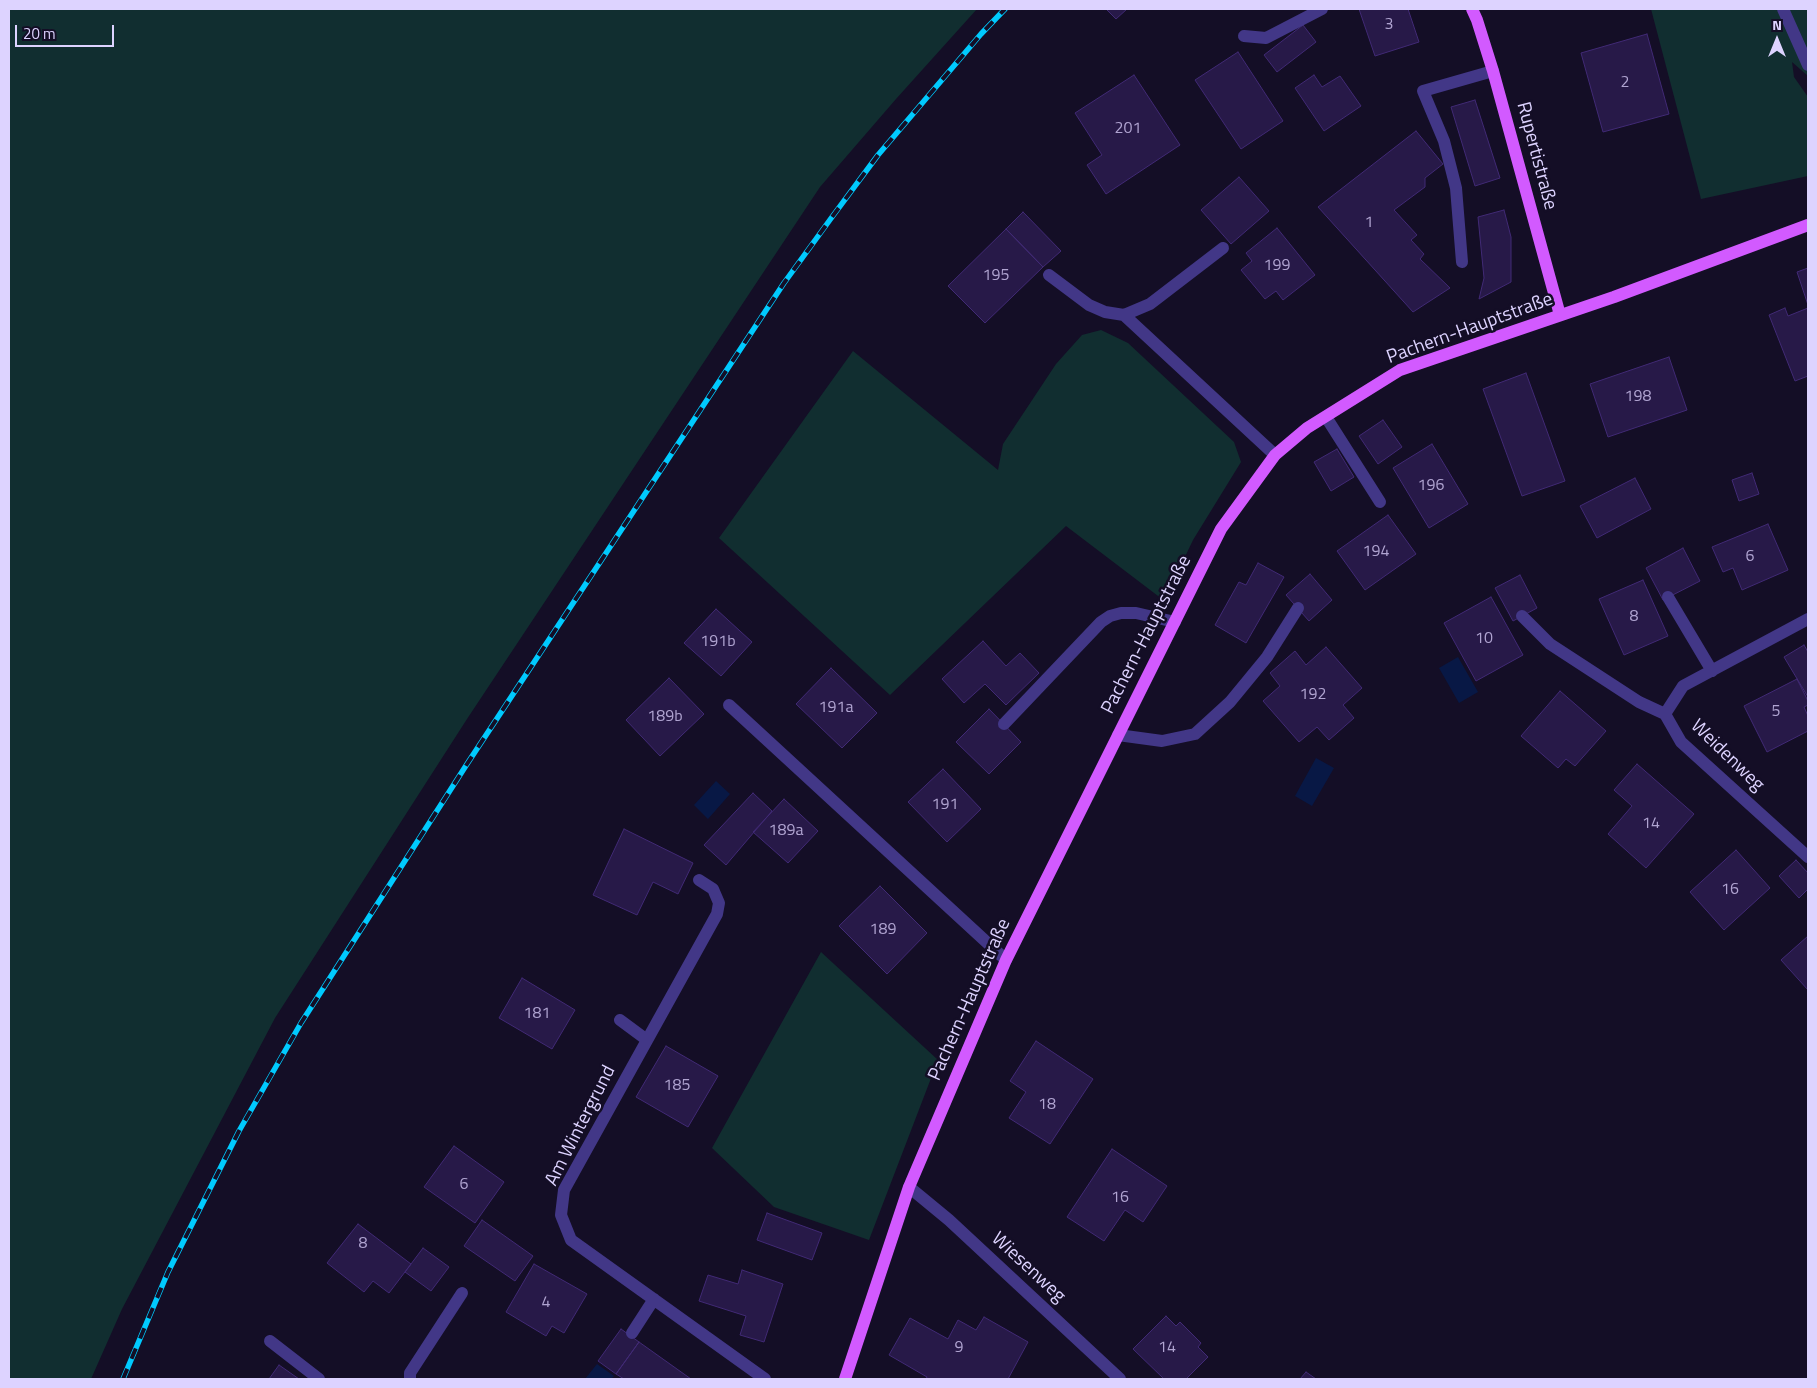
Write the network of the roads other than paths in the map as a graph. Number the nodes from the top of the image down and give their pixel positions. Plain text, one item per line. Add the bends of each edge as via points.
1 (1322, 9) edge
2 (1472, 9) edge
3 (1783, 9) edge
4 (1244, 36) dead end
5 (1808, 66) edge
6 (1493, 71) junction
7 (1808, 225) edge
8 (1223, 248) dead end
9 (1462, 262) dead end
10 (1049, 275) dead end
11 (1124, 315) junction
12 (1560, 315) junction
13 (1326, 417) junction
14 (1275, 455) junction
15 (1380, 502) dead end
16 (1668, 597) dead end
17 (1298, 608) dead end
18 (1522, 616) dead end
19 (1808, 619) edge
20 (1175, 622) junction
21 (1712, 671) junction
22 (729, 705) dead end
23 (1665, 714) junction
24 (1004, 724) dead end
25 (1118, 735) junction
26 (1808, 858) edge
27 (699, 880) dead end
28 (1006, 960) junction
29 (620, 1020) dead end
30 (647, 1040) junction
31 (910, 1187) junction
32 (462, 1293) dead end
33 (654, 1300) junction
34 (632, 1333) dead end
35 (270, 1340) dead end
36 (319, 1379) edge
37 (410, 1379) edge
38 (766, 1379) edge
39 (845, 1379) edge
40 (1120, 1379) edge

1 - 4 street via 1266,38
2 - 6 main road, Rupertistraße
3 - 5 street
6 - 9 street via 1423,91 1444,141 1456,188
6 - 12 main road, Rupertistraße
7 - 12 main road, Pachern-Hauptstraße
8 - 11 street via 1150,304
10 - 11 street via 1089,305
11 - 14 street
12 - 13 main road, Pachern-Hauptstraße via 1400,370
13 - 14 main road, Pachern-Hauptstraße via 1307,428
13 - 15 street
14 - 20 main road, Pachern-Hauptstraße via 1221,529
16 - 21 street
17 - 25 street via 1267,658 1230,702 1196,734 1162,741
18 - 23 street via 1550,644 1639,702
19 - 21 street, Weidenweg
20 - 24 street via 1136,613 1121,612 1110,616
20 - 25 main road, Pachern-Hauptstraße
21 - 23 street, Weidenweg via 1683,686
22 - 28 street
23 - 26 street, Weidenweg via 1681,742
25 - 28 main road, Pachern-Hauptstraße
27 - 30 street, Am Wintergrund via 713,889 719,903 717,914
28 - 31 main road, Pachern-Hauptstraße
29 - 30 street
30 - 33 street, Am Wintergrund via 564,1190 561,1215 571,1240
31 - 39 main road, Pachern-Hauptstraße
31 - 40 street, Wiesenweg
32 - 37 street via 410,1373
33 - 34 street
33 - 38 street, Am Wintergrund
35 - 36 street

